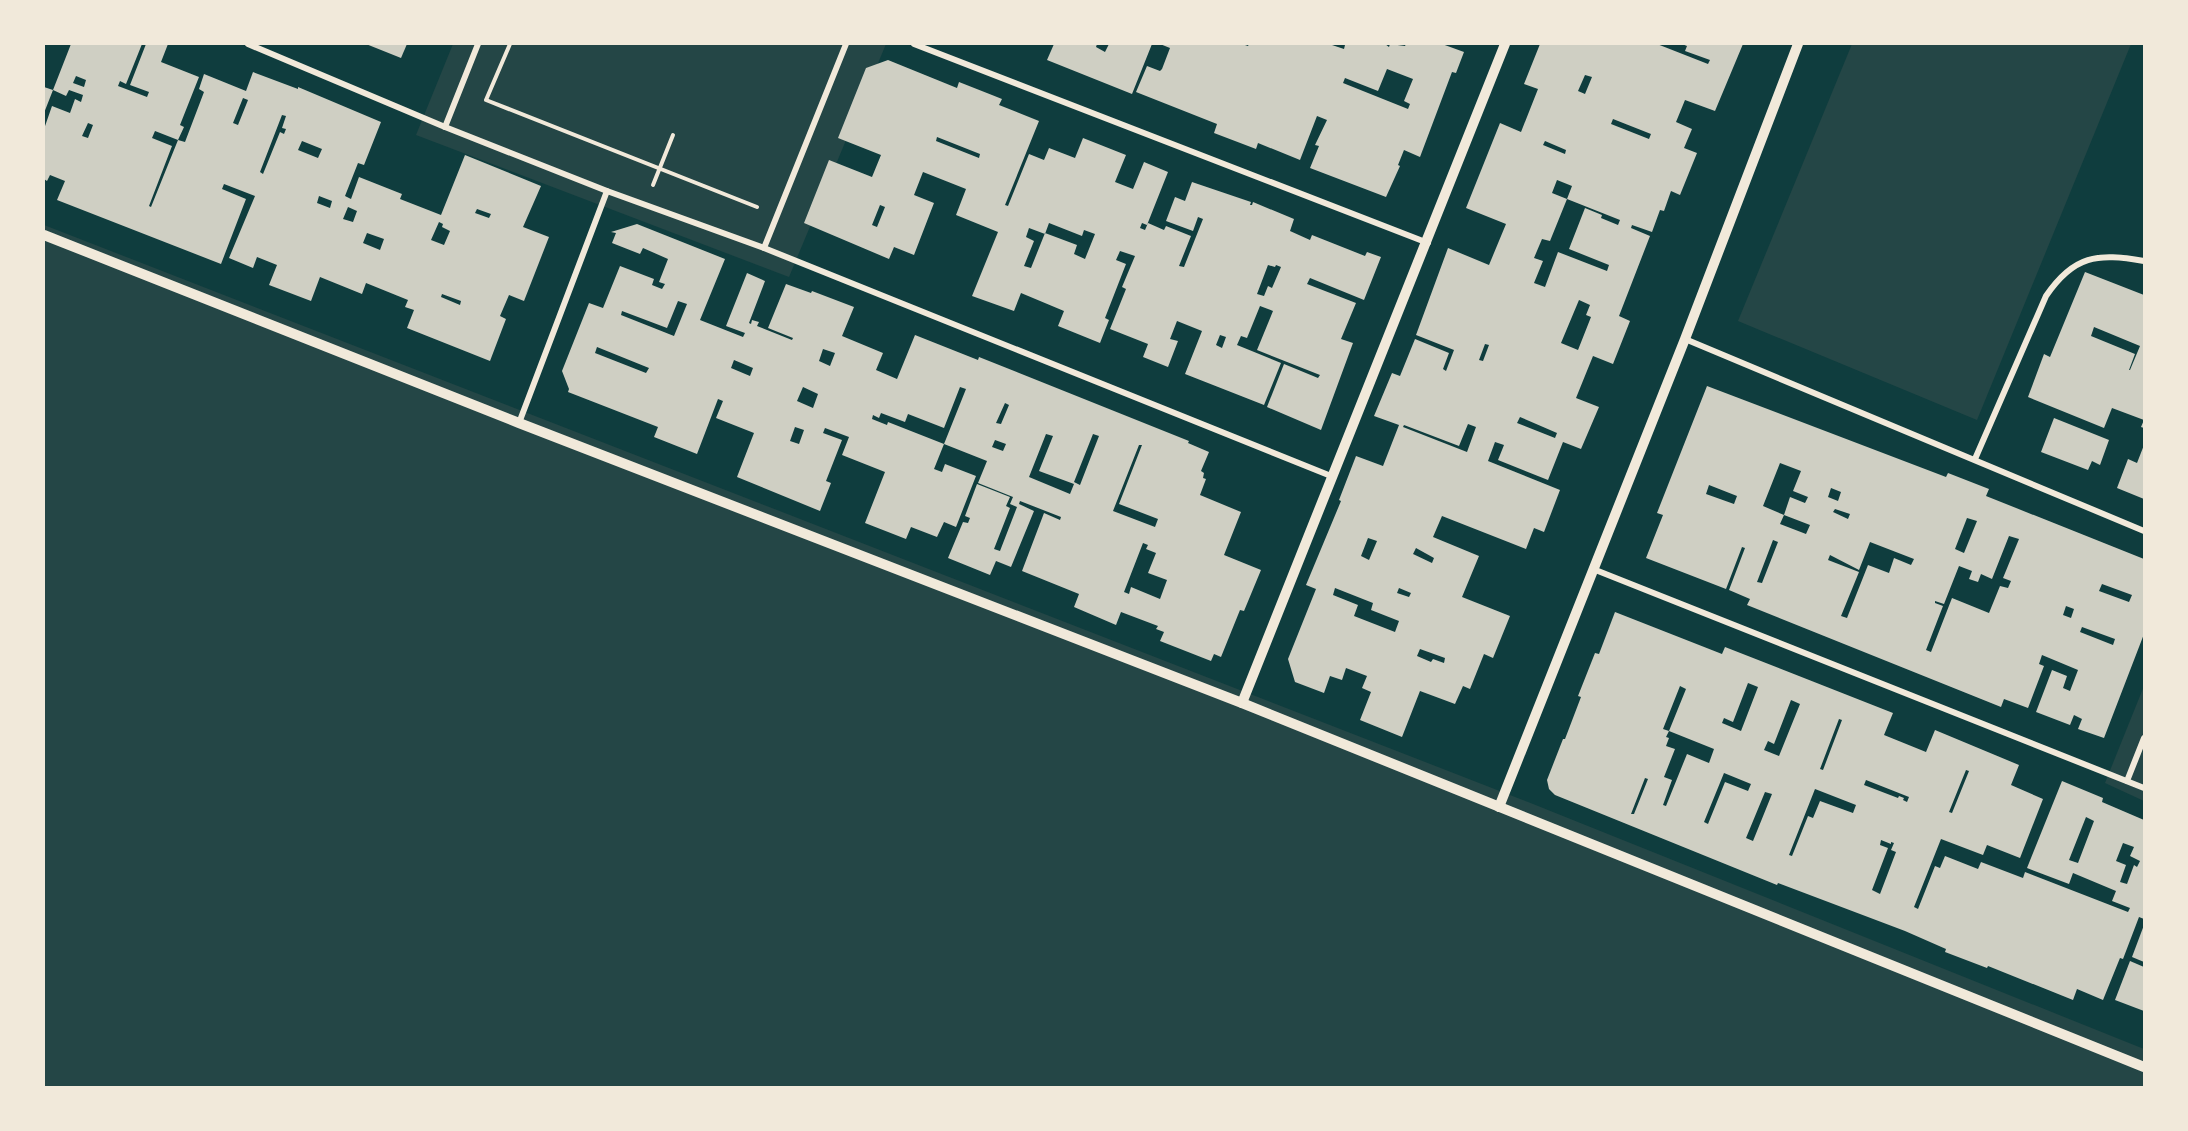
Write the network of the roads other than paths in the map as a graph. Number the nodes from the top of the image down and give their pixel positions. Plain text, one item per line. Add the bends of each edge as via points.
1 (248, 44) edge
2 (478, 44) edge
3 (846, 44) edge
4 (914, 44) edge
5 (1505, 44) edge
6 (1798, 44) edge
7 (445, 127) junction
8 (607, 191) junction
9 (44, 235) edge
10 (1428, 243) junction
11 (764, 248) junction
12 (2145, 261) edge
13 (1685, 339) junction
14 (519, 423) junction
15 (1976, 459) junction
16 (1331, 476) junction
17 (2145, 531) edge
18 (1592, 568) junction
19 (1242, 703) junction
20 (2145, 738) edge
21 (2127, 781) junction
22 (2145, 789) edge
23 (1499, 807) junction
24 (2145, 1067) edge

1 - 7 street
2 - 7 street
3 - 11 street
4 - 10 street
5 - 10 street
6 - 13 street
7 - 8 street
8 - 11 street
8 - 14 street
9 - 14 street
10 - 16 street
11 - 16 street
12 - 15 street via 2113,256 2096,259 2079,263 2059,278 2046,297
13 - 15 street
13 - 18 street
14 - 19 street
15 - 17 street
16 - 19 street
18 - 21 street
18 - 23 street
19 - 23 street
20 - 21 street
21 - 22 street
23 - 24 street

